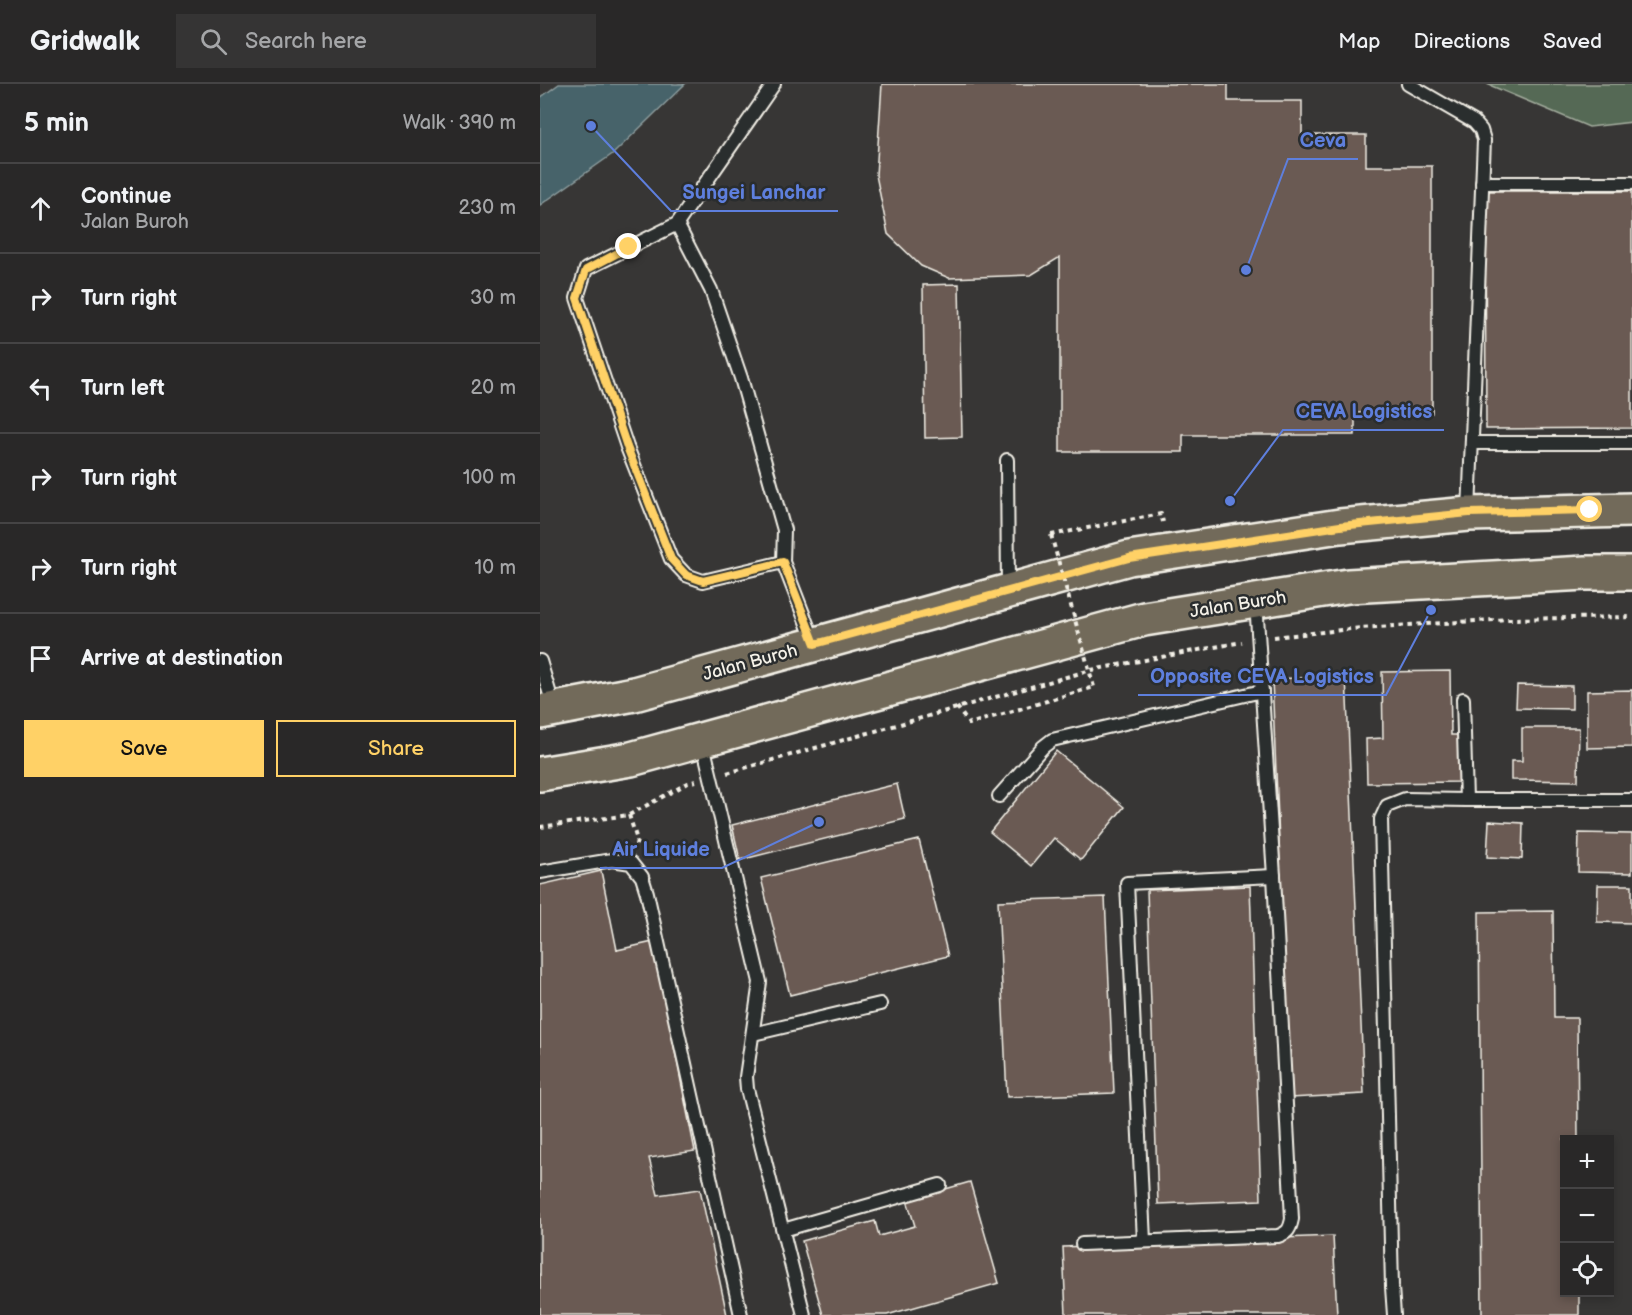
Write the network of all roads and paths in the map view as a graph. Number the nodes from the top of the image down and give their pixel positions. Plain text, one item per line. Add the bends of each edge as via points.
1 (774, 84) edge
2 (1408, 84) edge
3 (1482, 183) junction
4 (1632, 183) edge
5 (677, 224) junction
6 (1472, 443) junction
7 (1632, 443) edge
8 (1007, 460) dead end
9 (1632, 510) edge
10 (1469, 513) junction
11 (1162, 522) dead end
12 (783, 562) junction
13 (1632, 573) edge
14 (1008, 592) junction
15 (1256, 601) junction
16 (1632, 617) edge
17 (1258, 639) junction
18 (815, 644) junction
19 (540, 662) edge
20 (1262, 691) junction
21 (1463, 699) dead end
22 (957, 707) junction
23 (547, 711) edge
24 (702, 739) junction
25 (540, 774) edge
26 (710, 777) junction
27 (999, 796) dead end
28 (1466, 800) junction
29 (1632, 800) edge
30 (629, 815) junction
31 (540, 827) edge
32 (637, 840) dead end
33 (540, 872) edge
34 (1274, 876) junction
35 (880, 1004) dead end
36 (753, 1034) junction
37 (940, 1185) dead end
38 (783, 1230) junction
39 (1144, 1241) junction
40 (1083, 1244) dead end
41 (741, 1315) edge
42 (804, 1315) edge
43 (1394, 1315) edge

1 - 5 lane
2 - 3 lane via 1474,122 1481,130
3 - 4 lane
3 - 6 lane
5 - 12 lane via 711,290 741,378 784,530
5 - 12 lane via 586,270 577,298 627,447 671,559 686,575 703,581
6 - 7 lane
6 - 10 lane
8 - 14 lane
9 - 10 main road, Jalan Buroh
10 - 14 main road, Jalan Buroh via 1340,526 1129,558
11 - 22 path, bridge via 1161,513 1051,535 1094,687 969,724
12 - 18 lane
13 - 15 main road, Jalan Buroh via 1348,586
14 - 18 main road, Jalan Buroh
15 - 17 lane
15 - 24 main road, Jalan Buroh via 1144,619
16 - 17 path via 1509,619
17 - 20 lane
17 - 22 path via 1091,670
18 - 23 main road, Jalan Buroh via 634,694
19 - 23 lane
20 - 27 lane via 1052,740
20 - 34 lane
21 - 28 lane
22 - 26 path
24 - 25 main road, Jalan Buroh via 631,759
24 - 26 lane
26 - 30 path via 687,783
26 - 36 lane via 760,982
28 - 29 lane
28 - 43 lane via 1405,799 1387,806 1381,819
30 - 31 path
30 - 32 path
33 - 41 lane via 612,860 631,864 642,876
34 - 39 lane via 1290,1228 1278,1236
34 - 39 lane via 1127,883
35 - 36 lane
36 - 38 lane via 747,1089
37 - 38 lane
38 - 42 lane
39 - 40 lane

